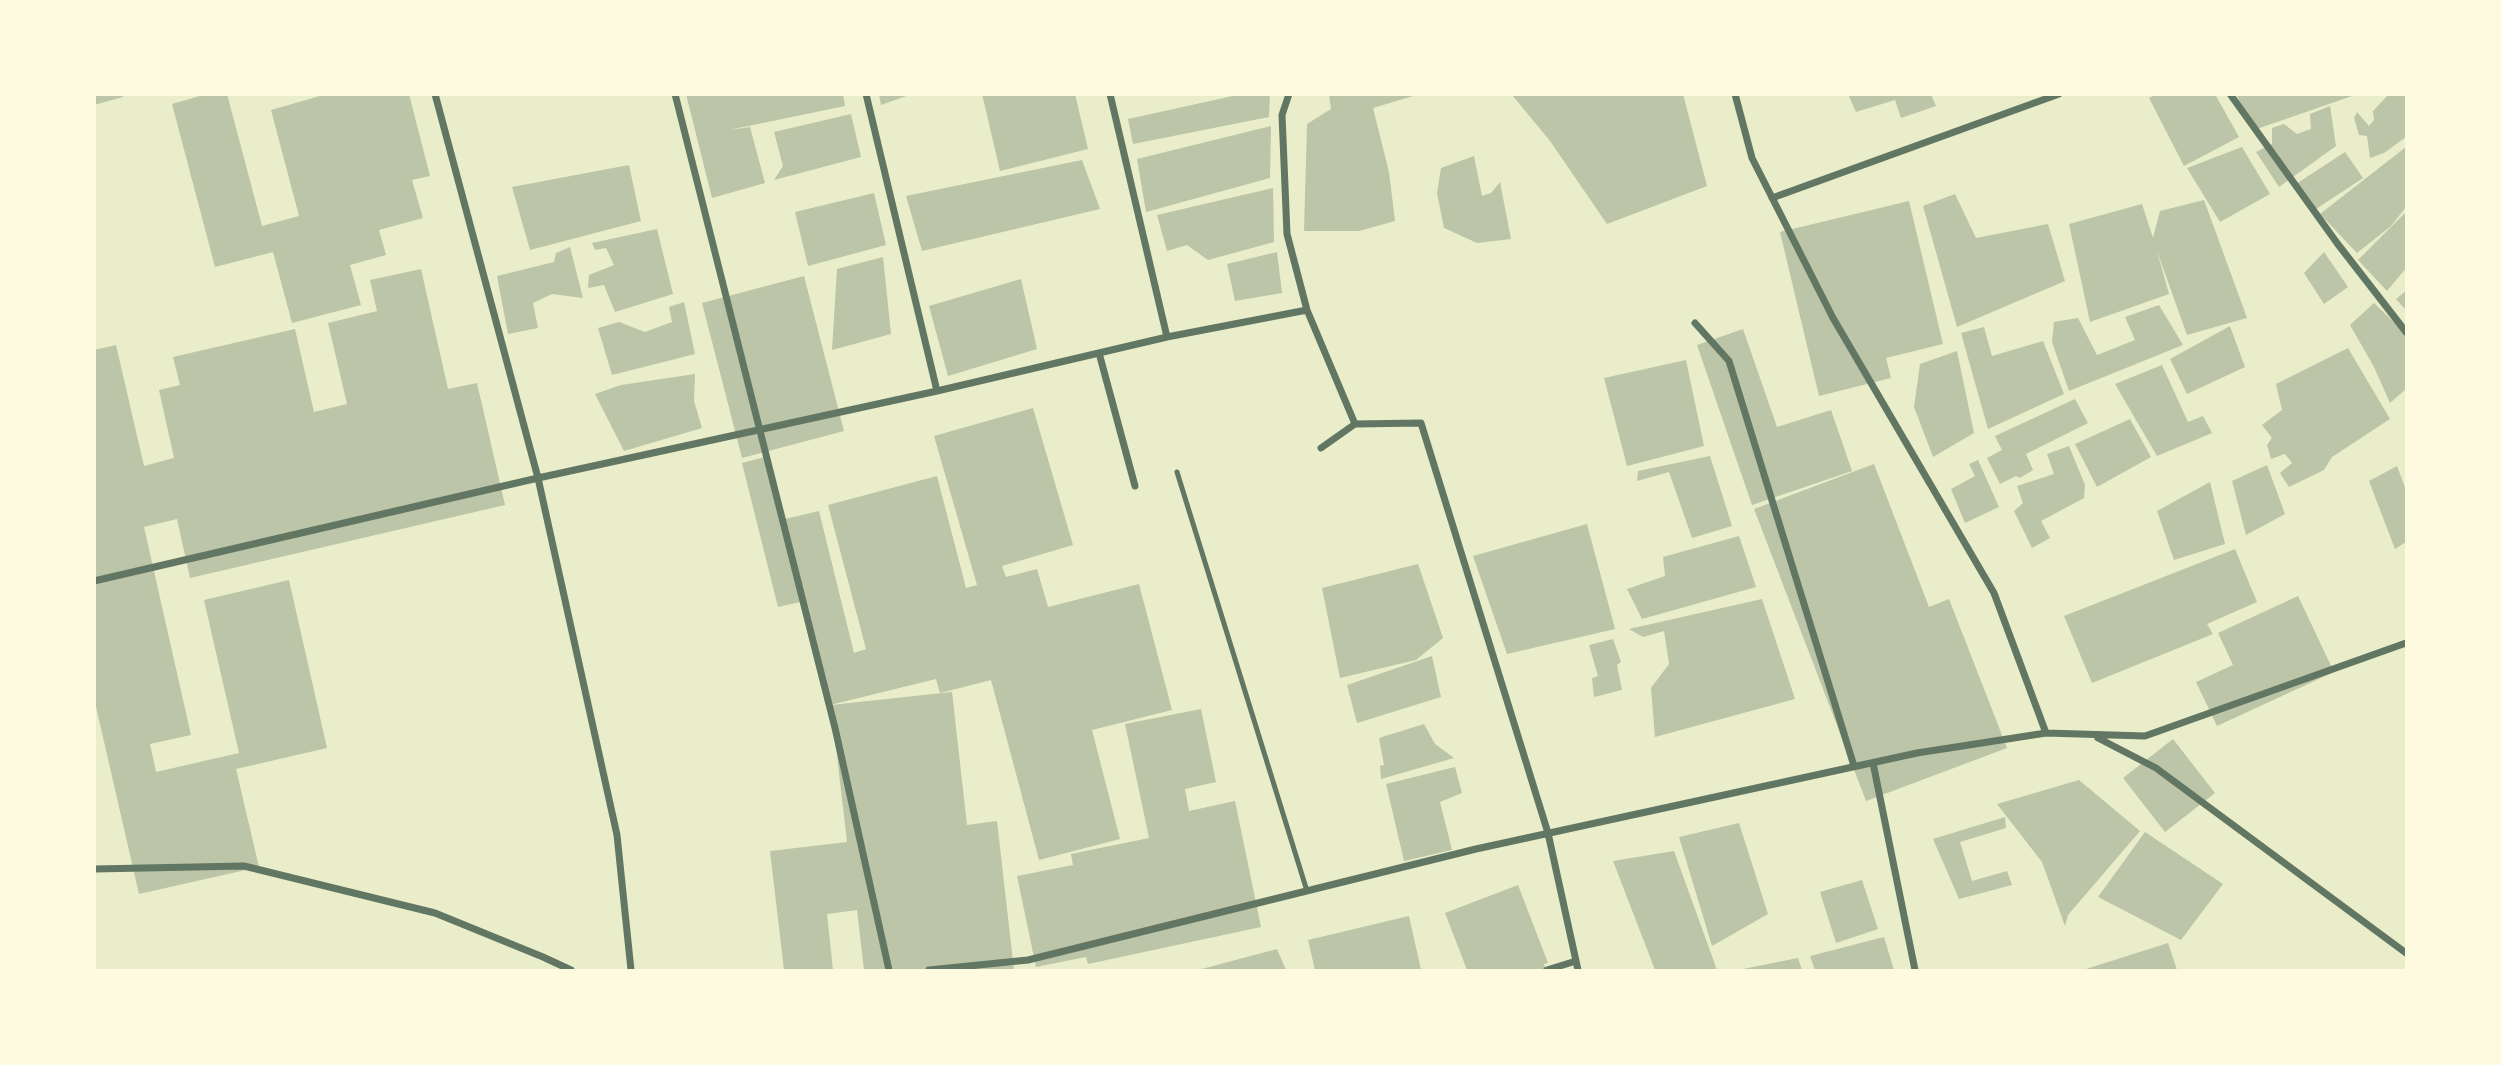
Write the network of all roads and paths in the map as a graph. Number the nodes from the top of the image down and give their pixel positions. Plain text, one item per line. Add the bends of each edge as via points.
1 (435, 94) edge
2 (675, 94) edge
3 (866, 94) edge
4 (1110, 94) edge
5 (1289, 94) edge
6 (1735, 94) edge
7 (2059, 94) edge
8 (2230, 94) edge
9 (1772, 198) junction
10 (1307, 310) junction
11 (1695, 323) dead end
12 (2406, 332) edge
13 (1167, 337) junction
14 (1099, 353) junction
15 (936, 391) junction
16 (1355, 424) junction
17 (760, 428) junction
18 (1321, 448) dead end
19 (1177, 472) dead end
20 (538, 478) junction
21 (1135, 486) dead end
22 (94, 581) edge
23 (2406, 643) edge
24 (2046, 733) junction
25 (2094, 736) junction
26 (1872, 763) junction
27 (1854, 766) junction
28 (1548, 833) junction
29 (94, 869) edge
30 (1307, 891) junction
31 (2406, 953) edge
32 (1576, 961) junction
33 (571, 971) edge
34 (631, 971) edge
35 (889, 971) edge
36 (929, 971) edge
37 (1547, 971) edge
38 (1578, 971) edge
39 (1915, 971) edge

1 - 20 street
2 - 17 street
3 - 15 street
4 - 13 street
5 - 10 street via 1282,115 1287,234
6 - 9 street via 1752,158
7 - 9 street
8 - 12 street
9 - 24 street via 1833,318 1994,593
10 - 13 street
10 - 16 street
11 - 27 street via 1729,361
13 - 14 street
14 - 15 street
14 - 21 street
15 - 17 street
16 - 18 street
16 - 28 street via 1421,423
17 - 20 street
17 - 35 street via 835,728
19 - 30 lane
20 - 22 street
20 - 34 street via 617,835
23 - 25 street via 2145,736
24 - 25 street
24 - 26 street
25 - 31 street via 2156,768
26 - 27 street
26 - 39 street
27 - 28 street
28 - 30 street
28 - 32 street
29 - 33 street via 244,866 435,913
30 - 36 street via 1028,960
32 - 37 street
32 - 38 street

